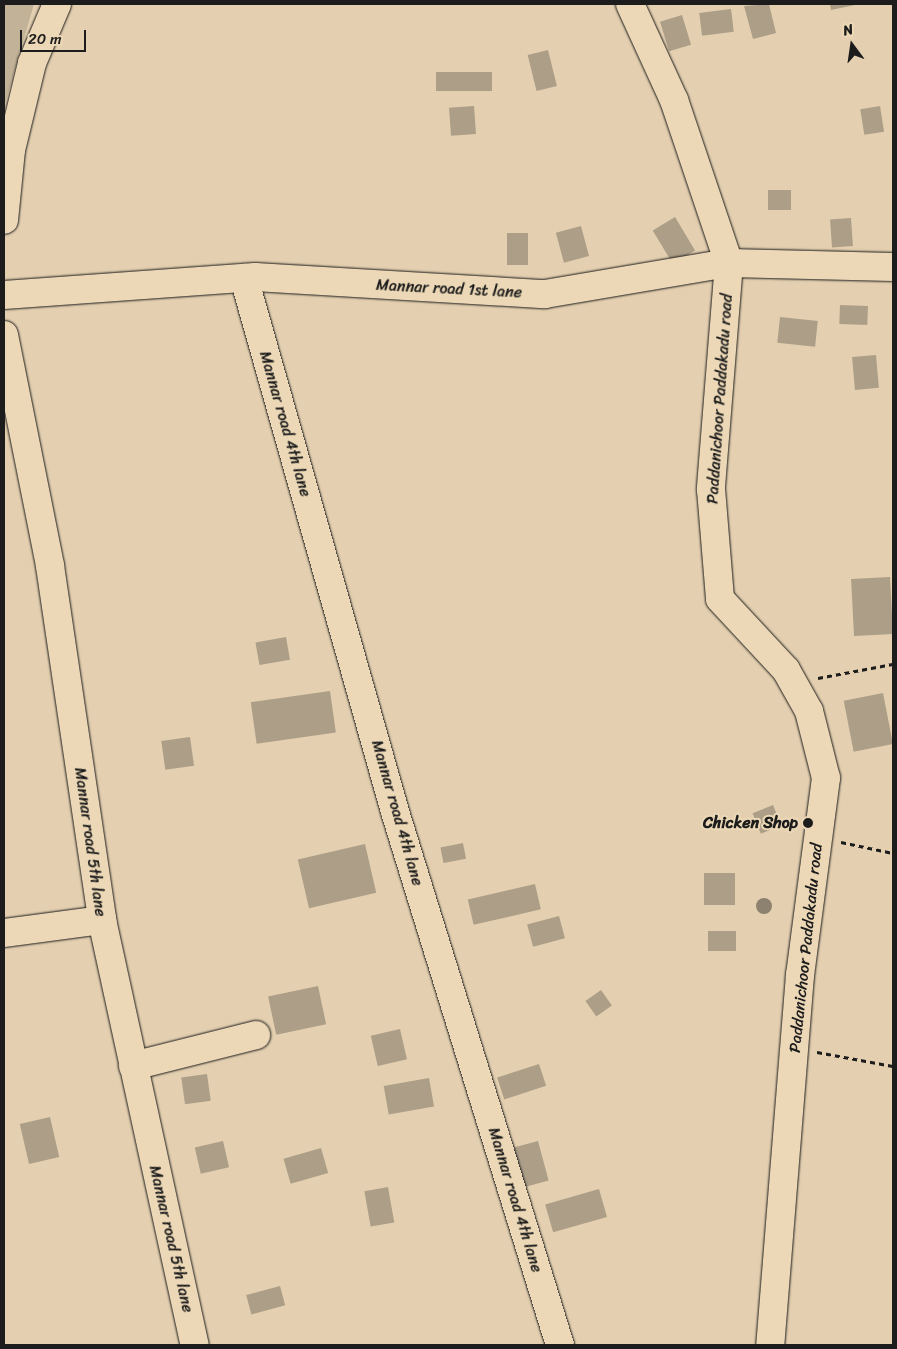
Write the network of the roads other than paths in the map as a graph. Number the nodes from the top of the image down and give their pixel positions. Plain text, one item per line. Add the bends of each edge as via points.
1 (57, 4) edge
2 (630, 4) edge
3 (4, 220) edge
4 (729, 263) junction
5 (893, 267) edge
6 (244, 278) junction
7 (4, 295) edge
8 (4, 335) edge
9 (102, 920) junction
10 (4, 933) edge
11 (256, 1035) dead end
12 (133, 1066) junction
13 (195, 1345) edge
14 (560, 1345) edge
15 (770, 1345) edge

1 - 3 street via 32,63 11,150
2 - 4 street, Paddanichoor Paddakadu road via 674,100
4 - 5 street, Mannar road 1st lane
4 - 6 street, Mannar road 1st lane via 545,294
4 - 15 street, Paddanichoor Paddakadu road via 711,489 720,599 794,684 809,711 826,778 795,1048
6 - 7 street, Mannar road 1st lane
6 - 14 street, Mannar road 4th lane via 396,815
8 - 9 street, Mannar road 5th lane via 50,566
9 - 10 street
9 - 12 street, Mannar road 5th lane
11 - 12 street
12 - 13 street, Mannar road 5th lane

